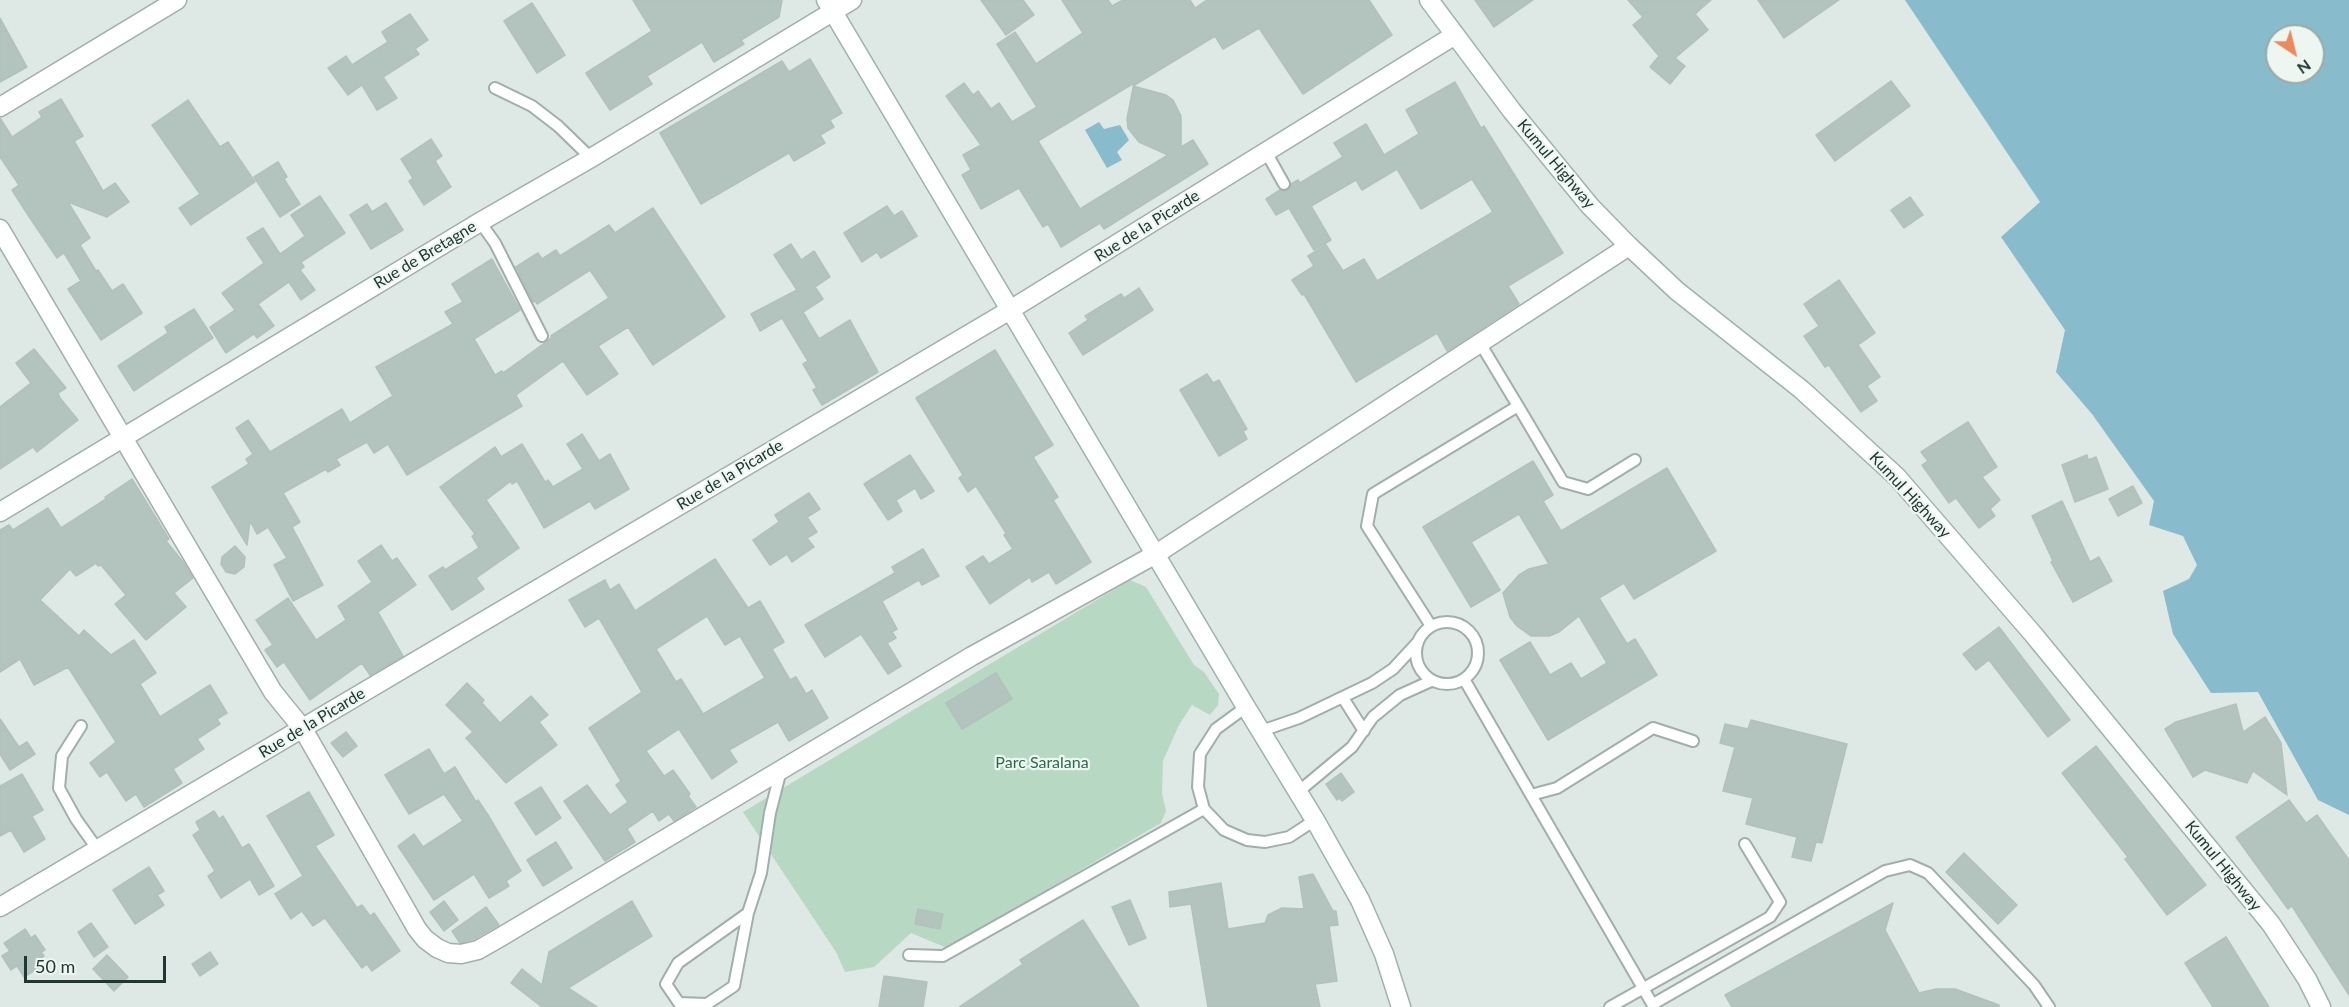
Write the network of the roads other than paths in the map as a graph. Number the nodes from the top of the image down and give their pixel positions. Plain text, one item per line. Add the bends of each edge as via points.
1 (177, 0) edge
2 (852, 0) edge
3 (1429, 0) edge
4 (830, 6) edge
5 (1455, 35) junction
6 (495, 88) dead end
7 (0, 107) edge
8 (1266, 152) junction
9 (591, 158) junction
10 (1284, 184) dead end
11 (480, 222) junction
12 (0, 230) edge
13 (1629, 246) junction
14 (1010, 310) junction
15 (542, 336) dead end
16 (1480, 343) junction
17 (1518, 406) junction
18 (124, 438) junction
19 (1635, 460) dead end
20 (0, 512) edge
21 (1156, 554) junction
22 (1431, 626) junction
23 (1417, 642) junction
24 (1464, 679) junction
25 (1431, 681) junction
26 (1343, 698) junction
27 (1246, 707) junction
28 (81, 726) dead end
29 (303, 729) junction
30 (1364, 730) junction
31 (1261, 731) junction
32 (1694, 741) dead end
33 (781, 770) junction
34 (1298, 792) junction
35 (1531, 795) junction
36 (1204, 809) junction
37 (1315, 820) junction
38 (1745, 844) dead end
39 (98, 850) junction
40 (0, 907) edge
41 (748, 913) junction
42 (909, 955) dead end
43 (1644, 988) junction
44 (1653, 1006) edge
45 (1401, 1007) edge
46 (1610, 1007) edge
47 (2049, 1007) edge
48 (2321, 1007) edge

1 - 7 street
2 - 4 street, Rue de Bretagne
3 - 5 street, Kumul Highway
4 - 9 street, Rue de Bretagne
4 - 14 street
5 - 8 street, Rue de la Picarde
5 - 13 street, Kumul Highway via 1570,182
6 - 9 lane via 532,106
8 - 10 lane
8 - 14 street, Rue de la Picarde
9 - 11 street, Rue de Bretagne
11 - 15 lane via 495,243
11 - 18 street, Rue de Bretagne
12 - 18 street
13 - 16 street
13 - 48 street, Kumul Highway via 1677,291 1802,390 1898,477 2033,634 2271,924
14 - 21 street
14 - 29 street, Rue de la Picarde
16 - 17 lane
16 - 21 street
17 - 19 lane via 1563,482 1588,489
17 - 22 lane via 1373,494 1367,526
18 - 20 street, Rue de Bretagne
18 - 29 street via 273,692
21 - 27 street
21 - 33 street via 972,656
22 - 23 lane
22 - 24 lane via 1452,622 1470,632 1476,641 1474,668
23 - 25 lane via 1415,658
23 - 26 lane via 1393,669
24 - 25 lane via 1449,685
24 - 35 lane
25 - 30 lane via 1400,695
26 - 30 lane
26 - 31 lane
27 - 31 street
27 - 36 lane via 1216,729 1200,754 1198,787
28 - 39 lane via 62,756 59,788
29 - 33 street via 417,929 425,939 448,953 478,950
29 - 39 street, Rue de la Picarde
30 - 34 lane via 1352,747
31 - 34 street
32 - 35 lane via 1653,728 1557,788
33 - 41 lane via 761,873
34 - 37 street
35 - 43 lane
36 - 37 lane via 1224,830 1247,840 1265,842 1289,837
36 - 42 lane via 943,956
37 - 45 street via 1384,954
38 - 43 lane via 1780,902 1770,917
39 - 40 street, Rue de la Picarde
41 - 41 lane via 678,963 666,984 679,1003 707,1004 734,986
43 - 44 lane
43 - 46 lane
44 - 47 lane via 1885,870 1910,865 1928,873 2034,985

